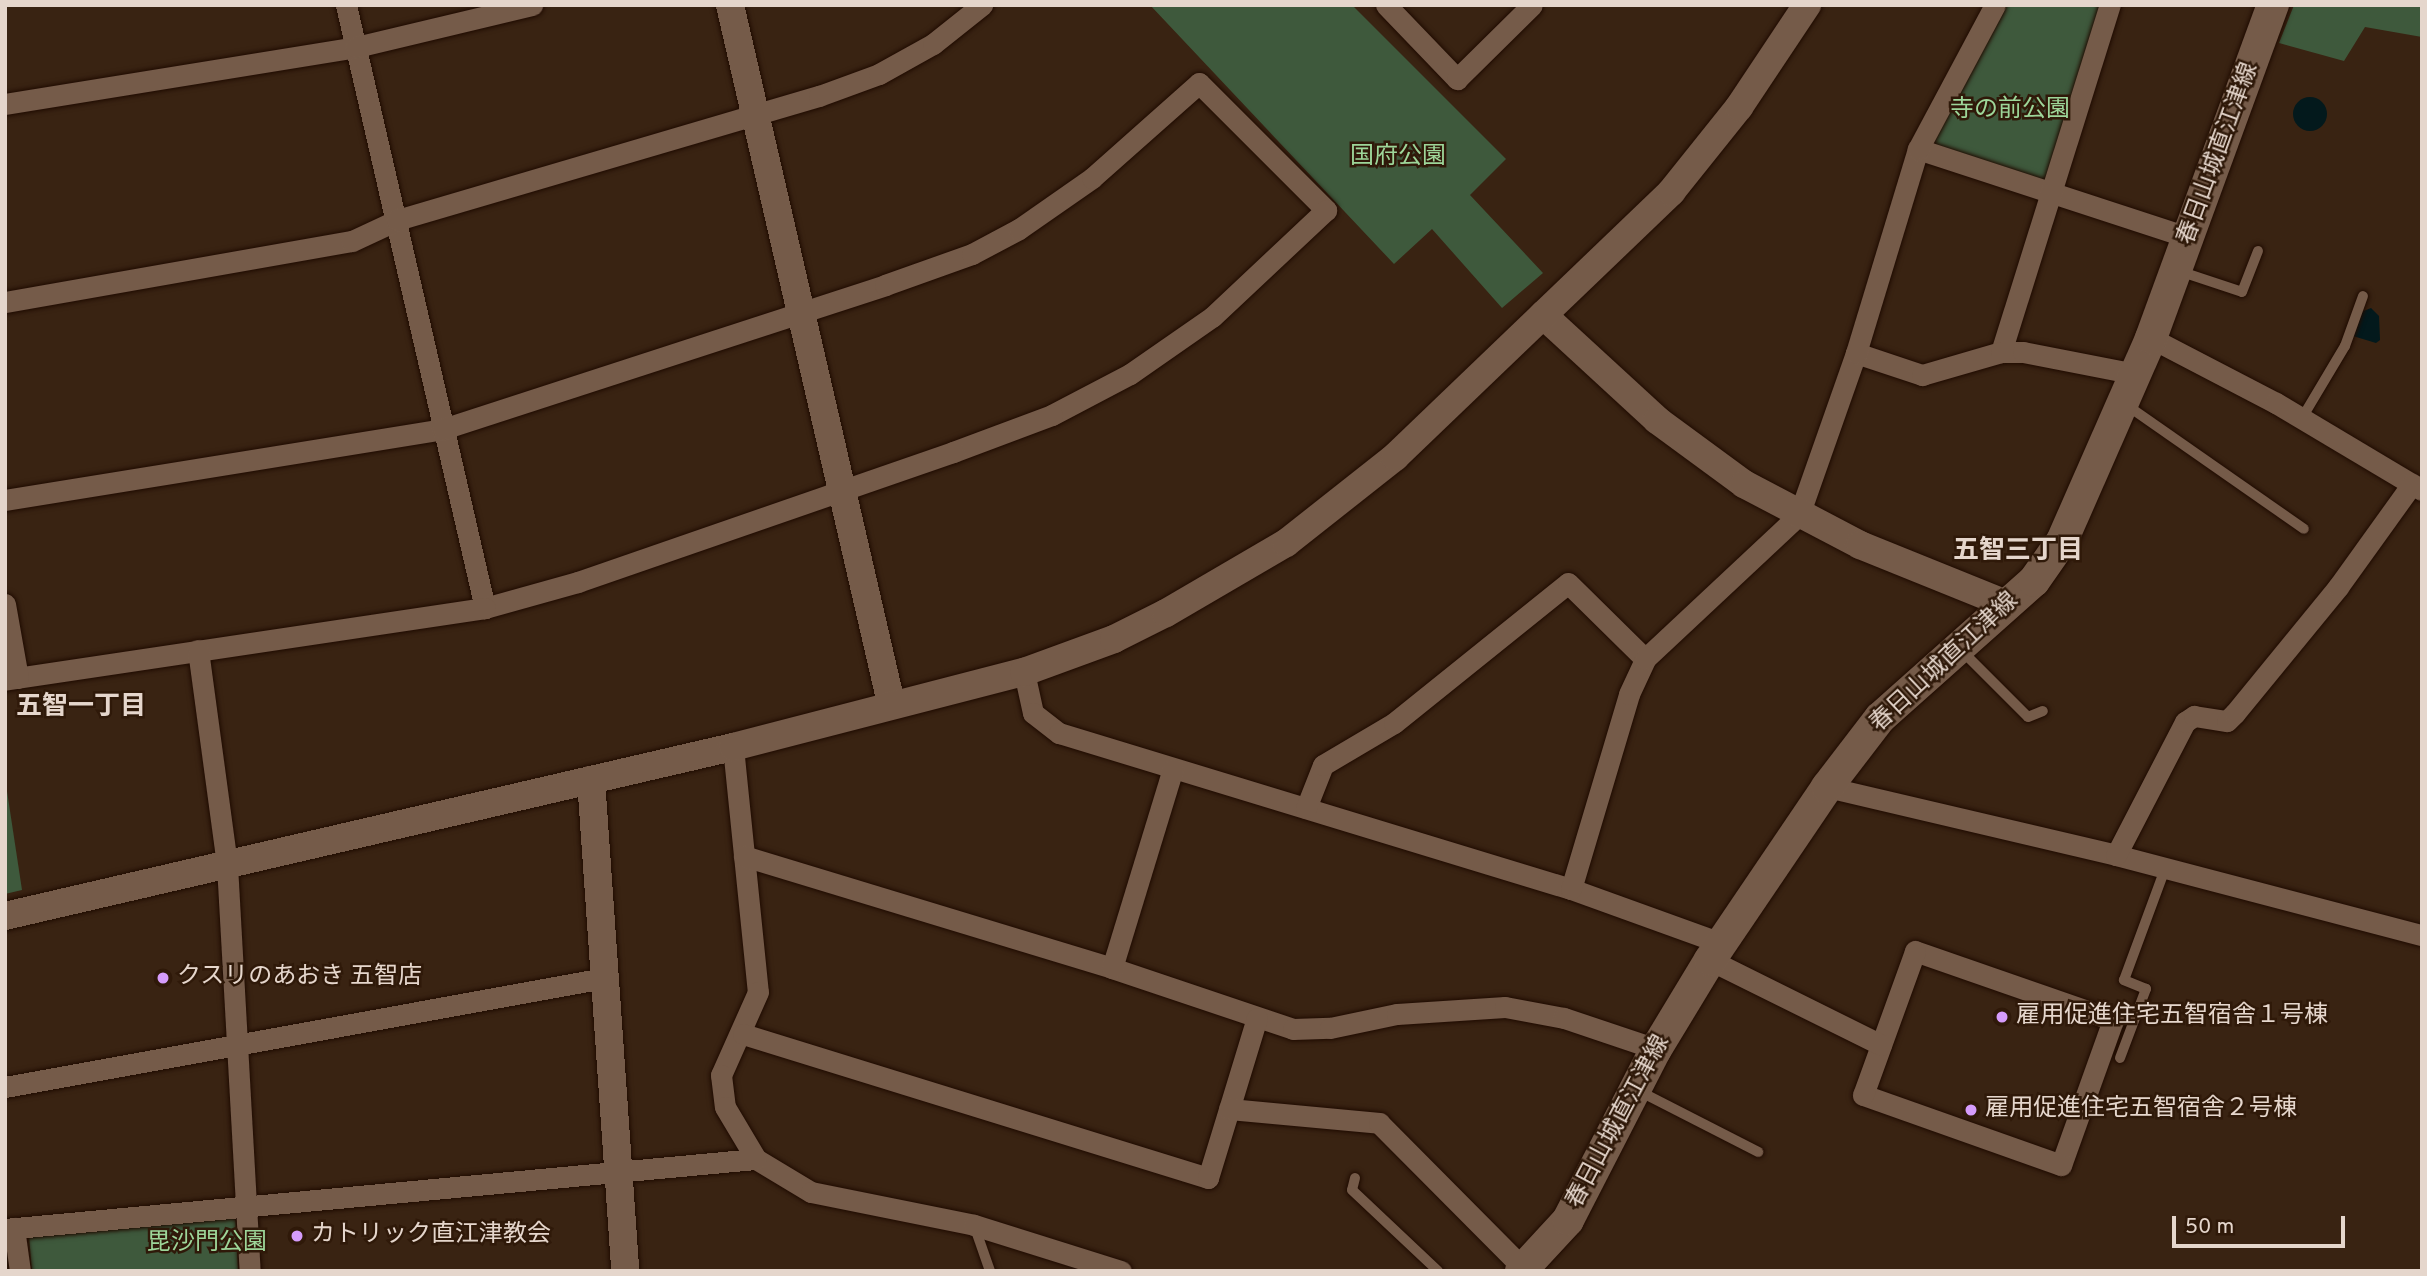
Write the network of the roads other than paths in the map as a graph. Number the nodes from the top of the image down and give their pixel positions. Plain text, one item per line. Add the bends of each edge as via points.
1 (346, 5) edge
2 (531, 5) edge
3 (730, 5) edge
4 (982, 5) edge
5 (1386, 5) edge
6 (1532, 5) edge
7 (1807, 5) edge
8 (1995, 5) edge
9 (2110, 5) edge
10 (2273, 5) edge
11 (356, 47) junction
12 (5, 104) edge
13 (754, 113) junction
14 (1918, 149) junction
15 (2051, 193) junction
16 (397, 220) junction
17 (2188, 237) junction
18 (2258, 251) dead end
19 (2176, 270) junction
20 (2363, 296) dead end
21 (5, 302) edge
22 (797, 310) junction
23 (1544, 315) junction
24 (2151, 338) junction
25 (2001, 352) junction
26 (1856, 353) junction
27 (2136, 374) junction
28 (2124, 402) junction
29 (2302, 418) junction
30 (443, 429) junction
31 (2417, 487) edge
32 (842, 490) junction
33 (5, 500) edge
34 (1799, 515) junction
35 (2304, 528) dead end
36 (5, 604) edge
37 (2006, 604) junction
38 (485, 608) junction
39 (1957, 646) junction
40 (198, 650) junction
41 (1645, 659) junction
42 (1024, 672) junction
43 (11, 679) edge
44 (891, 703) junction
45 (2043, 712) dead end
46 (733, 747) junction
47 (1173, 769) junction
48 (591, 780) junction
49 (1827, 787) junction
50 (1306, 808) junction
51 (2116, 855) junction
52 (744, 856) junction
53 (227, 865) junction
54 (2165, 869) junction
55 (1571, 889) junction
56 (5, 916) edge
57 (2422, 934) edge
58 (1717, 952) junction
59 (1112, 968) junction
60 (604, 978) junction
61 (1257, 1018) junction
62 (743, 1034) junction
63 (236, 1044) junction
64 (1881, 1045) junction
65 (1656, 1049) junction
66 (2120, 1058) dead end
67 (5, 1087) edge
68 (1635, 1089) junction
69 (1229, 1109) junction
70 (1758, 1152) dead end
71 (756, 1159) junction
72 (617, 1170) junction
73 (1355, 1178) dead end
74 (246, 1206) junction
75 (974, 1225) junction
76 (10, 1228) edge
77 (1522, 1270) edge
78 (20, 1271) edge
79 (250, 1271) edge
80 (625, 1271) edge
81 (990, 1271) edge
82 (1121, 1271) edge
83 (1438, 1271) edge

1 - 11 street
2 - 11 street
3 - 13 street
4 - 13 street via 933,44 879,74
5 - 6 street via 1457,79
7 - 23 street via 1740,107 1689,172
8 - 14 street
9 - 15 street
10 - 17 main road, 春日山城直江津線
11 - 12 street
11 - 16 street
13 - 16 street
13 - 22 street
14 - 15 street
14 - 26 street
15 - 17 street
15 - 25 street
16 - 21 street via 352,241 311,252
16 - 30 street
17 - 19 main road, 春日山城直江津線
18 - 19 lane via 2242,292
19 - 24 main road, 春日山城直江津線
20 - 29 lane via 2345,346
22 - 30 street
22 - 32 street
22 - 32 street via 972,254 1019,229 1092,178 1199,83 1326,210 1212,317 1130,374 1052,415
23 - 34 street via 1657,420 1744,484
23 - 42 street via 1395,457 1286,543 1222,583 1115,639
24 - 27 main road, 春日山城直江津線
24 - 29 street
25 - 26 street via 1930,375
25 - 27 street via 2046,354
26 - 34 street
27 - 28 main road, 春日山城直江津線
28 - 35 lane
28 - 37 main road, 春日山城直江津線 via 2062,541 2034,582
29 - 31 street
30 - 33 street
30 - 38 street
31 - 51 street via 2228,721 2194,716 2185,722
32 - 38 street via 578,582
32 - 44 street
34 - 37 street
34 - 41 street
36 - 43 street
37 - 39 main road, 春日山城直江津線
38 - 40 street
39 - 45 lane via 2028,717
39 - 49 main road, 春日山城直江津線 via 1880,718
40 - 43 street
40 - 53 street
41 - 50 street via 1568,583 1394,723 1323,765
41 - 55 street via 1629,694
42 - 44 street
42 - 47 street via 1033,713 1043,725
44 - 46 street
46 - 48 street
46 - 52 street
47 - 50 street
47 - 59 street
48 - 53 street
48 - 60 street
49 - 51 street
49 - 58 main road, 春日山城直江津線
50 - 55 street
51 - 54 street
52 - 59 street
52 - 62 street via 758,992
53 - 56 street
53 - 63 street
54 - 57 street
54 - 66 lane via 2124,981 2147,989
55 - 58 street
58 - 64 street
58 - 65 main road, 春日山城直江津線
59 - 61 street
60 - 63 street
60 - 72 street
61 - 65 street via 1309,1030 1397,1014 1505,1007 1564,1018
61 - 69 street
62 - 69 street via 1208,1178
62 - 71 street via 721,1075 722,1091 735,1127
63 - 67 street
63 - 74 street
64 - 64 street via 1863,1095 2062,1165 2113,1020 1915,951
65 - 68 main road, 春日山城直江津線
68 - 70 lane
68 - 77 main road, 春日山城直江津線 via 1568,1220
69 - 77 street via 1379,1123
71 - 72 street
71 - 75 street via 811,1192
72 - 74 street
72 - 80 street
73 - 83 lane via 1352,1190
74 - 76 street
74 - 79 street
75 - 81 lane
75 - 82 street
76 - 78 street

